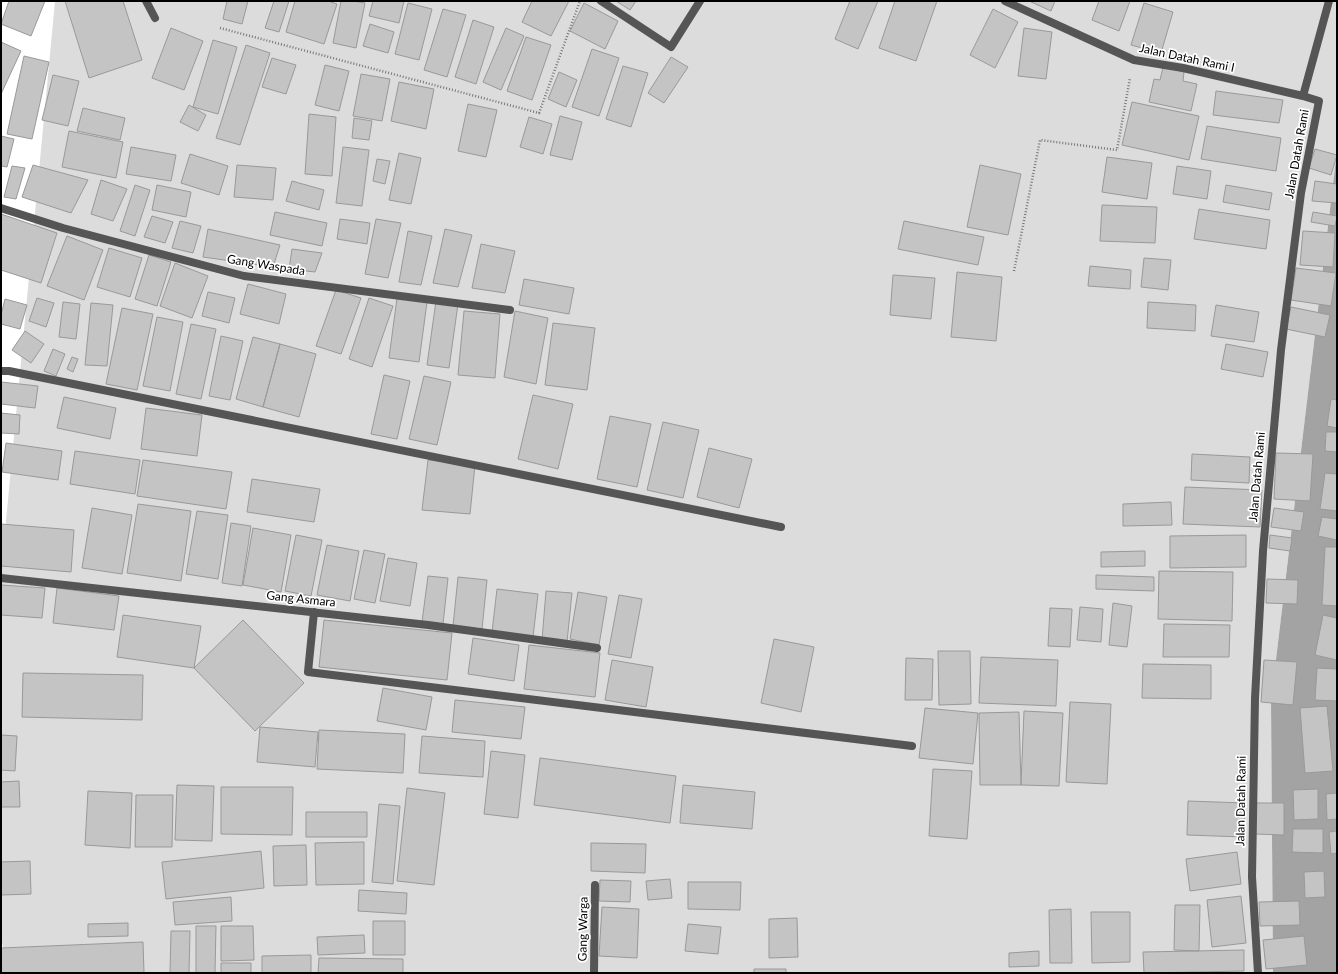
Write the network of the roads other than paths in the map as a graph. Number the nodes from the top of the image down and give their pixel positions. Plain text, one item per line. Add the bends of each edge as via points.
1 (146, 1) edge
2 (601, 1) edge
3 (700, 1) edge
4 (1005, 1) edge
5 (1329, 1) edge
6 (155, 18) dead end
7 (1302, 96) junction
8 (1, 208) edge
9 (510, 310) dead end
10 (1, 371) edge
11 (781, 527) dead end
12 (1, 578) edge
13 (314, 612) junction
14 (597, 648) dead end
15 (912, 746) dead end
16 (596, 885) dead end
17 (594, 973) edge
18 (1258, 973) edge

1 - 6 street
2 - 3 street via 671,47
4 - 7 street, Jalan Datah Rami I via 1134,60 1183,68
5 - 7 street, Jalan Datah Rami
7 - 18 street, Jalan Datah Rami via 1318,101 1301,192 1281,350 1263,551 1254,698 1252,877
8 - 9 street, Gang Waspada via 63,228 244,276
10 - 11 street
12 - 13 street, Gang Asmara
13 - 14 street, Gang Asmara via 428,624
13 - 15 street via 308,672
16 - 17 street, Gang Warga

